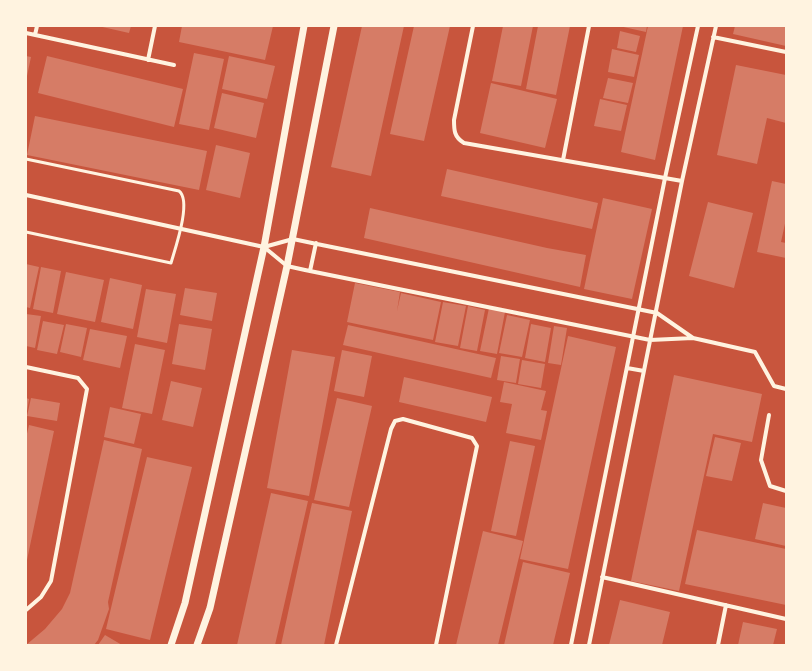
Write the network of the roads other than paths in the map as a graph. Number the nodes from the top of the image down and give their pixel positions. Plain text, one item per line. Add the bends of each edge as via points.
1 (36, 26) edge
2 (155, 26) edge
3 (304, 26) edge
4 (334, 26) edge
5 (473, 26) edge
6 (589, 26) edge
7 (698, 26) edge
8 (716, 26) edge
9 (26, 33) edge
10 (35, 35) junction
11 (713, 37) junction
12 (786, 52) edge
13 (148, 60) junction
14 (174, 65) dead end
15 (26, 159) edge
16 (563, 160) junction
17 (665, 178) junction
18 (682, 181) junction
19 (26, 195) edge
20 (182, 229) junction
21 (26, 232) edge
22 (293, 240) junction
23 (316, 243) junction
24 (264, 247) junction
25 (287, 266) junction
26 (310, 271) junction
27 (639, 310) junction
28 (657, 313) junction
29 (634, 337) junction
30 (693, 338) junction
31 (650, 340) junction
32 (628, 366) junction
33 (26, 367) edge
34 (644, 371) junction
35 (786, 389) edge
36 (769, 415) dead end
37 (786, 491) edge
38 (602, 577) junction
39 (726, 605) junction
40 (26, 610) edge
41 (786, 618) edge
42 (171, 645) edge
43 (197, 645) edge
44 (336, 645) edge
45 (436, 645) edge
46 (571, 645) edge
47 (589, 645) edge
48 (718, 645) edge

1 - 10 street
2 - 13 street
3 - 24 street
4 - 22 street
5 - 16 street via 454,120 455,135 464,143
6 - 16 street
7 - 17 street
8 - 11 street
9 - 10 street
10 - 13 street
11 - 12 street
11 - 18 street
13 - 14 street
15 - 20 lane via 179,191 183,197
16 - 17 street
17 - 18 street
17 - 27 street
18 - 28 street
19 - 20 street
20 - 21 lane via 171,263
20 - 24 street
22 - 23 street
22 - 24 street
22 - 25 street
23 - 26 street
23 - 27 street
24 - 25 street
24 - 42 street via 186,603
25 - 26 street
25 - 43 street via 210,608
26 - 29 street
27 - 28 street
27 - 29 street
28 - 30 street
28 - 31 street
29 - 31 street
29 - 32 street
30 - 31 street
30 - 35 street via 755,352 774,386
31 - 34 street
32 - 34 street
32 - 46 street
33 - 40 street via 78,378 87,389 51,581 41,597
34 - 38 street
36 - 37 street via 761,460 770,486
38 - 39 street
38 - 47 street
39 - 41 street
39 - 48 street
44 - 45 street via 391,429 395,421 403,420 472,438 477,446

